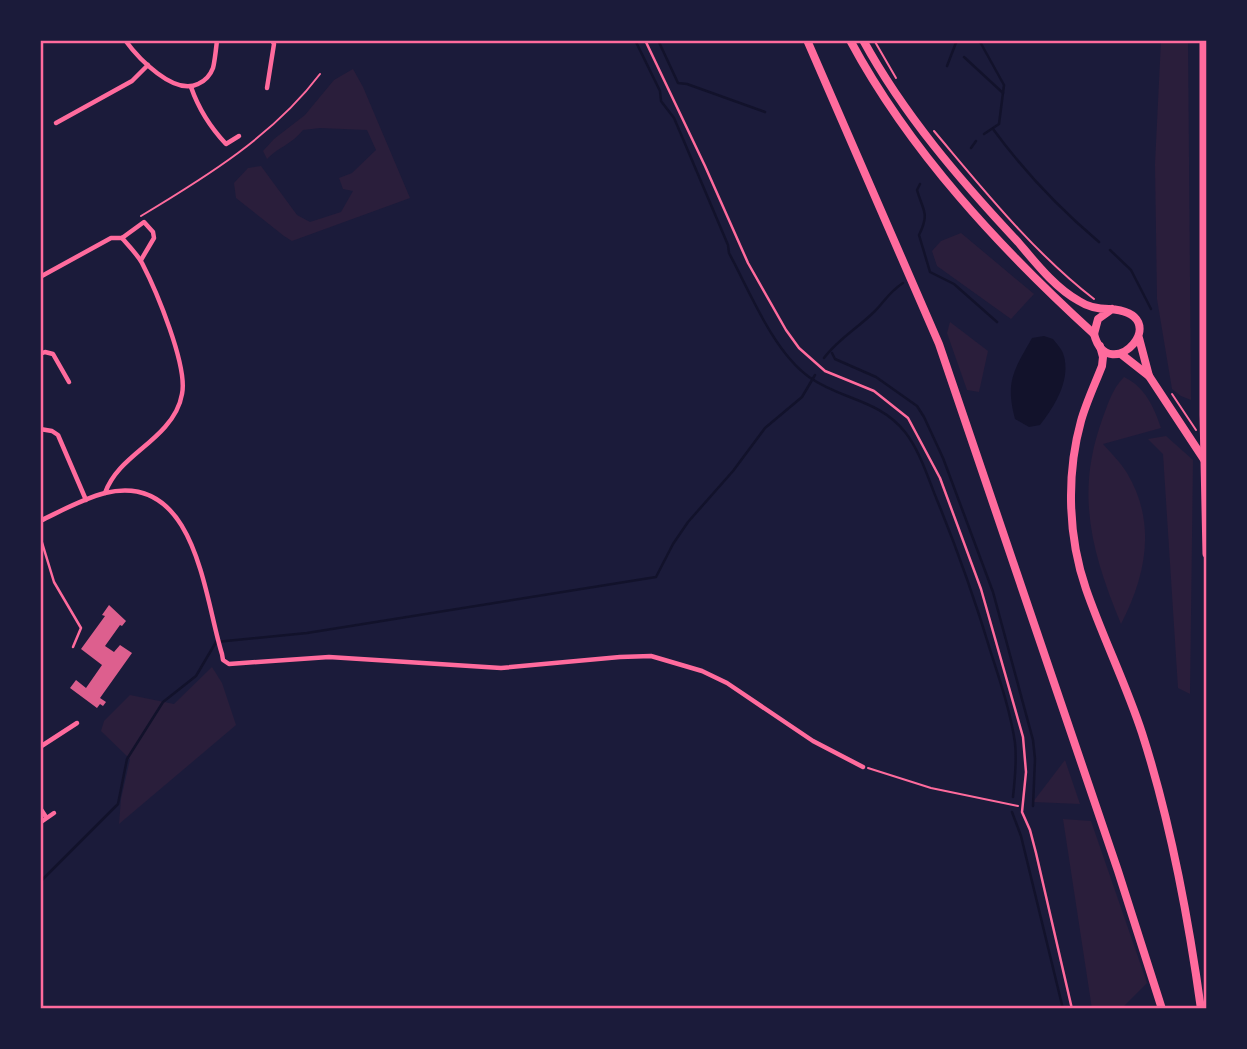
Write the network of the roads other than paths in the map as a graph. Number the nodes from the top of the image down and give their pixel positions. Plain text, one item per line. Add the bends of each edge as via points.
1 (125, 40) edge
2 (216, 40) edge
3 (272, 40) edge
4 (645, 40) edge
5 (807, 40) edge
6 (850, 40) edge
7 (863, 40) edge
8 (1204, 40) edge
9 (148, 65) junction
10 (191, 88) junction
11 (267, 88) dead end
12 (57, 123) dead end
13 (239, 136) dead end
14 (122, 238) junction
15 (141, 260) junction
16 (40, 277) edge
17 (1112, 309) junction
18 (1094, 334) junction
19 (1139, 338) junction
20 (1100, 346) junction
21 (40, 354) edge
22 (1121, 354) junction
23 (1149, 376) junction
24 (69, 383) dead end
25 (40, 429) edge
26 (1207, 463) edge
27 (1206, 476) edge
28 (105, 493) junction
29 (86, 500) junction
30 (40, 521) edge
31 (40, 536) edge
32 (1207, 554) edge
33 (73, 647) dead end
34 (77, 723) dead end
35 (40, 747) edge
36 (863, 767) road end
37 (40, 808) edge
38 (54, 813) dead end
39 (46, 817) junction
40 (41, 822) edge
41 (1072, 1009) edge
42 (1162, 1009) edge
43 (1200, 1009) edge

1 - 9 street
2 - 10 street via 213,69
3 - 11 street
4 - 41 lane via 748,263 786,330 825,371 874,391 901,411 940,478 981,589 1023,737 1022,807
5 - 42 main road via 939,344
6 - 18 main road via 889,104 953,188
7 - 17 main road via 902,104 945,160 1032,258 1077,300 1094,308
8 - 27 highway
9 - 10 street via 175,84
9 - 12 street via 132,81
10 - 13 street via 202,113 226,144
14 - 15 street
14 - 15 street via 144,222 153,232
14 - 16 street via 111,238
15 - 28 street via 183,369 182,394 173,417 110,480
17 - 18 main road via 1098,319
17 - 19 main road via 1133,316
18 - 20 main road
19 - 22 main road
19 - 23 main road
20 - 22 main road
20 - 43 main road via 1102,366 1081,421 1073,463 1072,523 1086,587 1142,732 1168,825
21 - 24 street via 53,354
22 - 23 main road
23 - 26 main road
25 - 29 street via 58,435
27 - 32 highway
28 - 29 street
28 - 36 street via 145,492 178,519 197,559 223,660 236,665 329,657 501,668 651,656 702,671 727,684 813,741
29 - 30 street
31 - 33 lane via 54,582 81,628
34 - 35 street
37 - 39 street
38 - 39 street
39 - 40 street

